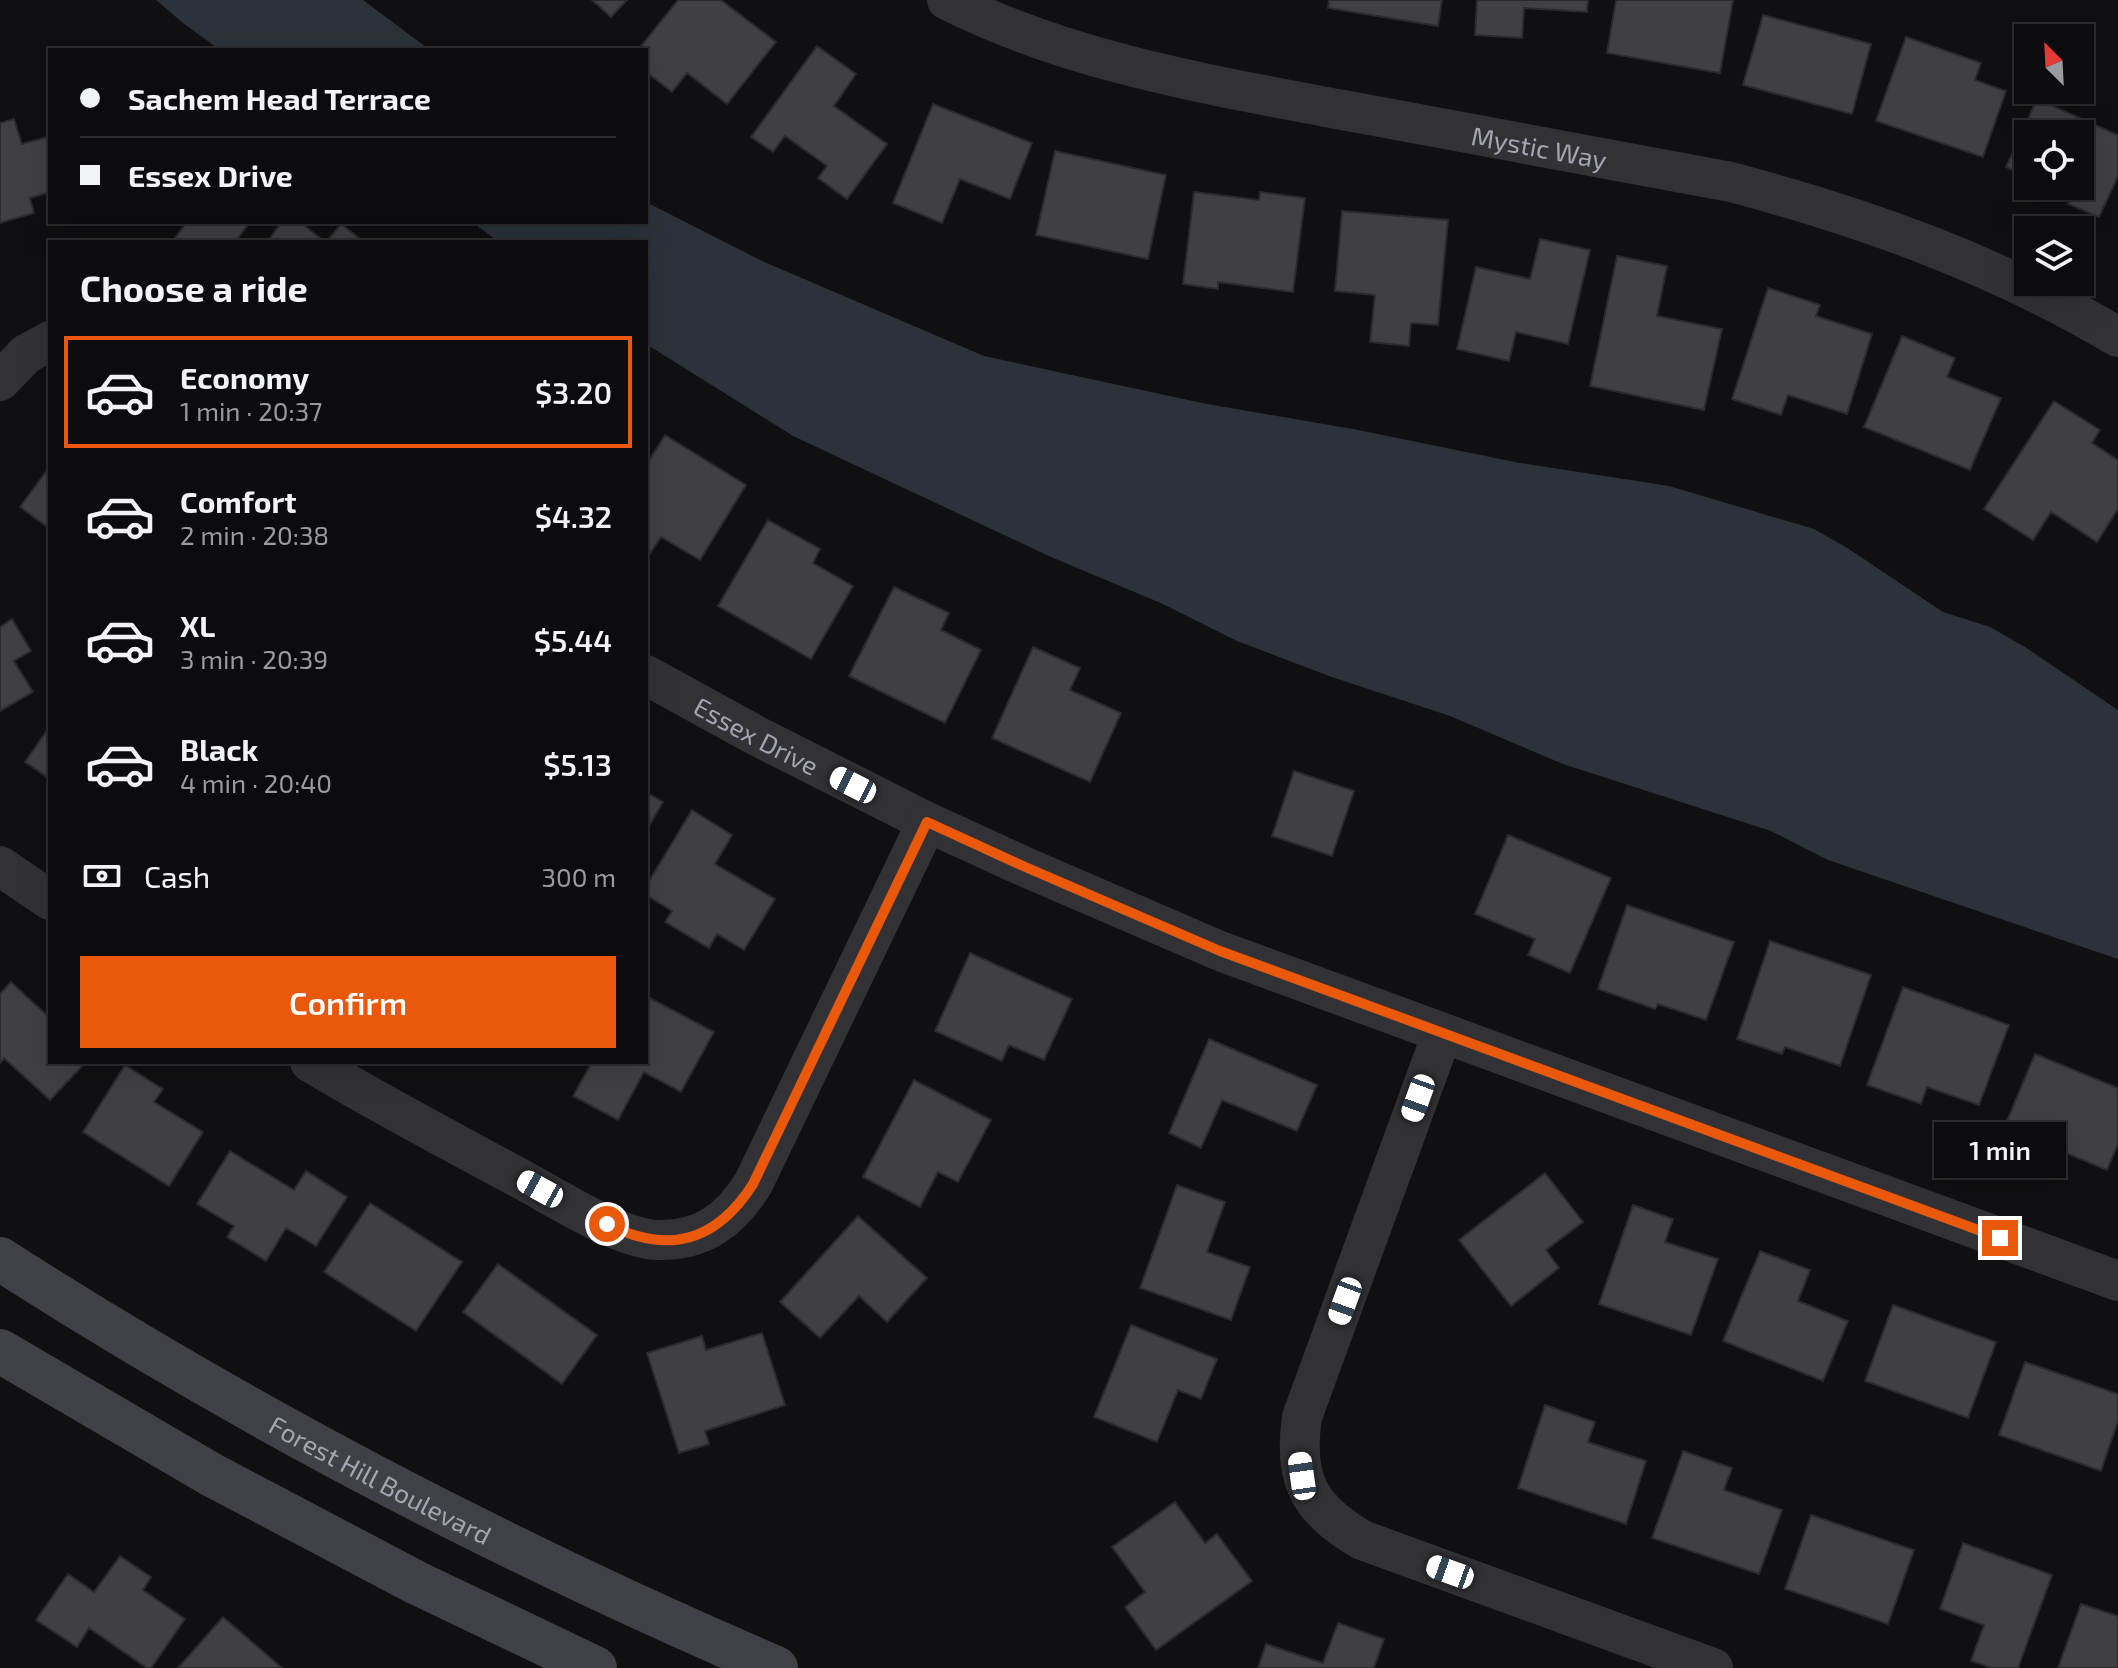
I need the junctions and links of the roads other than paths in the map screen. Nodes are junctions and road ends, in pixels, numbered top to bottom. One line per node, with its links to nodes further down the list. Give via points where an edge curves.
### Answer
1 (947, 0): 2 (street, Mystic Way, via 1040,38 1208,84 1731,182 1812,203 1917,239 2020,283)
2 (2118, 337)
3 (48, 342): 4 (street, via 26,354)
4 (0, 381)
5 (648, 676): 6 (street, Essex Drive)
6 (927, 822): 9 (street, Essex Drive, via 1220,951); 10 (street, via 753,1184 737,1209 714,1228 686,1239 626,1234)
7 (0, 866): 8 (street)
8 (48, 899)
9 (1442, 1034): 12 (street, Essex Drive); 16 (street, via 1302,1417 1302,1476 1315,1503 1362,1540)
10 (314, 1064)
11 (0, 1259): 15 (main road, Forest Hill Boulevard, via 342,1458 479,1530)
12 (2118, 1281)
13 (0, 1351): 14 (main road, via 212,1475 417,1583)
14 (595, 1668)
15 (776, 1668)
16 (1713, 1668)

